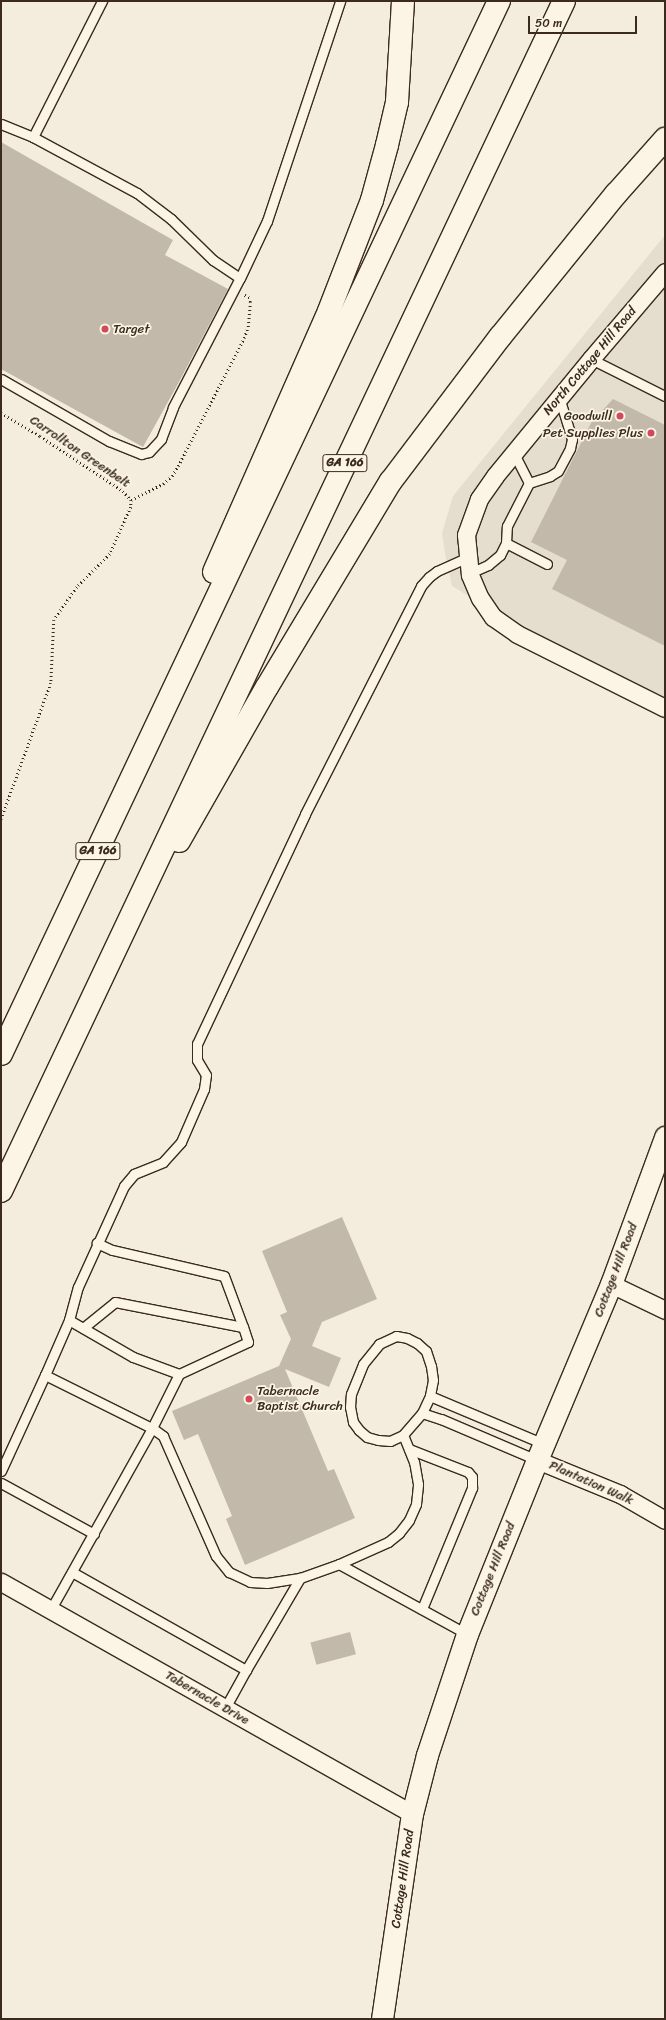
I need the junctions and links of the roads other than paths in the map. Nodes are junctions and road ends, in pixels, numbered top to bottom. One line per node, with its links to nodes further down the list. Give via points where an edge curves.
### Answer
1 (102, 1): 7 (lane)
2 (340, 1): 10 (lane, via 267,221)
3 (403, 1): 20 (highway, via 397,102 372,200 329,311 216,563)
4 (499, 1): 20 (highway, GA 166)
5 (564, 1): 22 (highway, GA 166)
6 (1, 124): 7 (lane)
7 (33, 137): 10 (lane, via 137,194 171,220 213,260)
8 (665, 139): 22 (highway, via 616,194 500,337 391,481 267,687 177,845)
9 (665, 272): 11 (street, North Cottage Hill Road)
10 (240, 278): 12 (lane, via 172,407 161,439 149,452 141,454 115,444)
11 (591, 359): 13 (lane); 14 (street, North Cottage Hill Road)
12 (1, 379)
13 (665, 396)
14 (559, 397): 15 (street, North Cottage Hill Road); 16 (lane, via 572,439 570,448 558,471)
15 (514, 453): 16 (lane); 19 (street, North Cottage Hill Road, via 479,499 466,535)
16 (529, 484): 17 (lane, via 507,526)
17 (506, 543): 18 (lane); 19 (lane, via 500,554 488,566)
18 (547, 564)
19 (469, 565): 21 (street, North Cottage Hill Road, via 480,598 493,617 517,634); 26 (lane, via 438,571 421,586 305,814 197,1044 197,1060 206,1075 204,1089 181,1142 163,1162 134,1174 124,1186)
20 (193, 646): 23 (highway, GA 166)
21 (665, 708)
22 (126, 925): 25 (highway, GA 166)
23 (1, 1054)
24 (665, 1137): 27 (street, Cottage Hill Road)
25 (1, 1191)
26 (97, 1242): 29 (lane, via 78,1287); 30 (lane, via 112,1250 224,1276)
27 (612, 1284): 28 (street); 39 (street, Cottage Hill Road)
28 (665, 1310)
29 (69, 1320): 31 (lane); 33 (lane)
30 (243, 1327): 31 (lane, via 115,1302); 32 (lane, via 248,1342)
31 (83, 1328): 32 (lane, via 133,1356)
32 (179, 1374): 36 (lane)
33 (45, 1375): 36 (lane); 40 (lane)
34 (430, 1396): 35 (lane); 37 (lane, via 434,1380 426,1351 407,1338 396,1336 387,1339 379,1344 363,1364 351,1394 353,1422 368,1437 378,1440 390,1441); 39 (lane)
35 (422, 1414): 37 (lane); 39 (lane)
36 (152, 1428): 43 (lane); 46 (lane, via 163,1436 216,1556 229,1572 250,1582)
37 (403, 1435): 38 (lane)
38 (409, 1449): 44 (lane, via 418,1484 416,1504 409,1520 388,1542); 49 (lane, via 468,1472 472,1477 472,1488)
39 (540, 1452): 42 (street, Plantation Walk); 50 (street, Cottage Hill Road)
40 (1, 1471)
41 (1, 1483): 43 (lane)
42 (665, 1520)
43 (94, 1534): 45 (lane)
44 (339, 1564): 46 (lane); 49 (lane)
45 (72, 1572): 48 (lane); 51 (lane)
46 (300, 1578): 51 (lane)
47 (1, 1582): 48 (street, Tabernacle Drive)
48 (51, 1609): 52 (street, Tabernacle Drive)
49 (422, 1609): 50 (lane)
50 (467, 1634): 53 (street, Cottage Hill Road, via 427,1755)
51 (246, 1670): 52 (lane)
52 (225, 1708): 53 (street, Tabernacle Drive)
53 (412, 1814): 54 (street, Cottage Hill Road)
54 (382, 2019)

